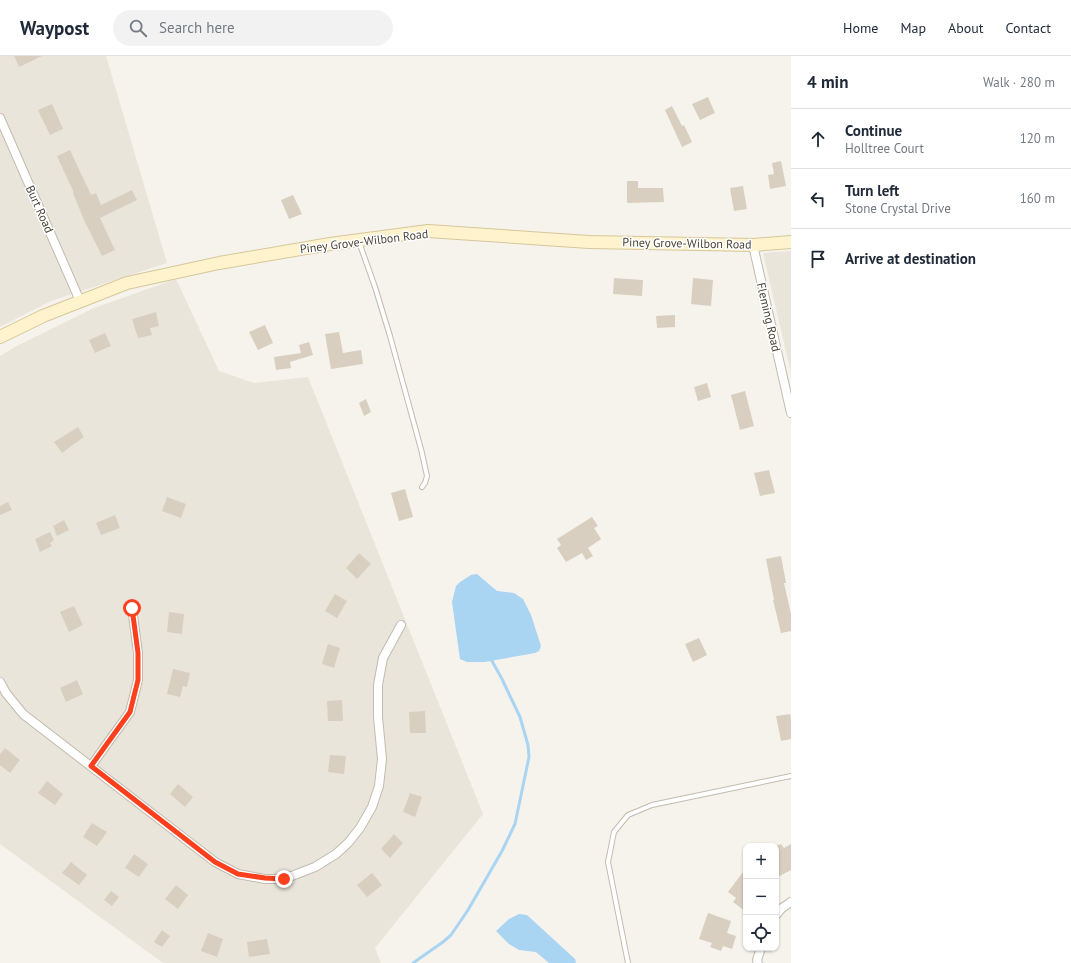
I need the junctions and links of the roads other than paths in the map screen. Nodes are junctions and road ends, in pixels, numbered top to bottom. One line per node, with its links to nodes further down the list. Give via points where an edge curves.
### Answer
1 (0, 118): 5 (street, Burt Road)
2 (359, 240): 4 (street, Piney Grove-Wilbon Road, via 428,231 589,242); 5 (street, Piney Grove-Wilbon Road, via 219,263 127,282); 8 (lane, via 386,322 421,448 427,476)
3 (791, 242): 4 (street, Piney Grove-Wilbon Road)
4 (753, 245): 7 (street, Fleming Road)
5 (80, 301): 6 (street, Piney Grove-Wilbon Road)
6 (0, 337)
7 (791, 412)
8 (422, 487)
9 (132, 608): 12 (street, via 138,653 138,680 130,712)
10 (401, 625): 12 (street, via 383,658 378,685 382,759 379,786 372,807 348,843 315,867 283,879 238,874 215,862)
11 (0, 682): 12 (street, via 23,714)
12 (91, 766)
13 (791, 776): 17 (lane, via 652,805 628,815 614,832 608,862)
14 (791, 902): 15 (street)
15 (779, 912)
16 (760, 951): 18 (street)
17 (628, 963)
18 (758, 963)

